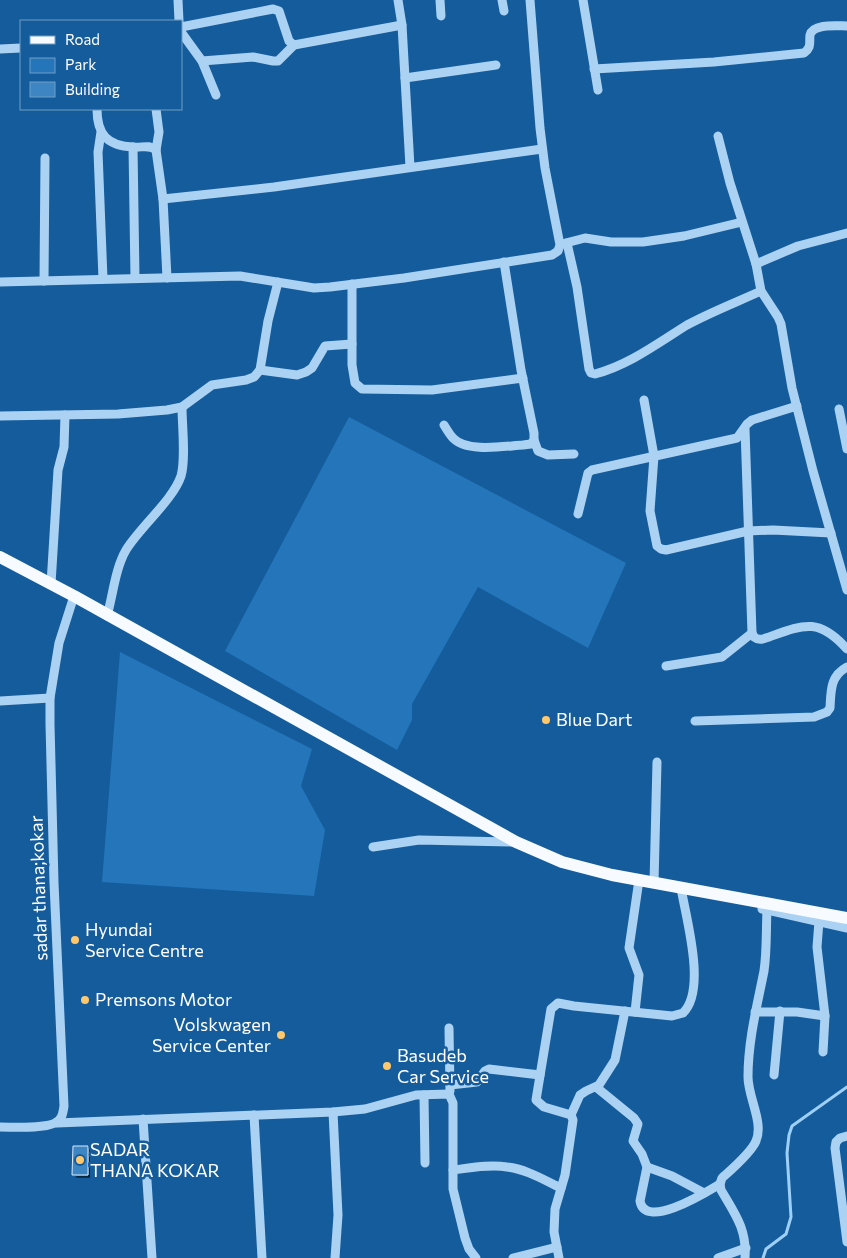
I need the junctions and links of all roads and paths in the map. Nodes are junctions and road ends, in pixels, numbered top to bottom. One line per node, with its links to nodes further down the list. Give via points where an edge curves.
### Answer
1 (178, 0): 9 (street)
2 (398, 0): 10 (street)
3 (440, 0): 8 (street)
4 (502, 0): 7 (street)
5 (530, 0): 28 (street)
6 (582, 0): 19 (street)
7 (504, 11)
8 (441, 16)
9 (179, 20)
10 (402, 25): 14 (street); 20 (street)
11 (847, 26): 19 (street, via 813,30 811,44 804,53 714,62)
12 (182, 27): 14 (street, via 273,10 278,11 289,41)
13 (182, 33): 17 (street)
14 (294, 45): 17 (street, via 278,61 253,57)
15 (20, 48): 16 (street)
16 (0, 49)
17 (202, 61): 22 (street)
18 (496, 65): 20 (street)
19 (594, 68): 21 (street)
20 (405, 78): 31 (street)
21 (598, 90)
22 (216, 95)
23 (97, 110): 25 (street)
24 (156, 110): 29 (street, via 159,132)
25 (101, 132): 27 (street, via 115,144); 40 (street, via 98,152)
26 (718, 136): 33 (street)
27 (133, 147): 29 (street); 38 (street)
28 (542, 149): 31 (street); 35 (street)
29 (156, 150): 32 (street)
30 (45, 158): 41 (street)
31 (410, 167): 32 (street)
32 (162, 200): 39 (street)
33 (742, 222): 35 (street, via 643,242 585,238); 37 (street)
34 (847, 233): 37 (street, via 798,246)
35 (563, 244): 36 (street, via 552,254); 45 (street, via 577,287 591,373 620,365 689,324)
36 (504, 262): 44 (street); 48 (street)
37 (756, 264): 45 (street)
38 (135, 278): 39 (street); 40 (street)
39 (167, 278): 43 (street, via 240,276)
40 (102, 279): 41 (street)
41 (44, 281): 42 (street)
42 (0, 282)
43 (278, 282): 44 (street, via 314,288); 47 (street)
44 (352, 284): 46 (street)
45 (761, 290): 50 (street, via 781,324)
46 (352, 344): 47 (street, via 325,346 312,368 297,374); 48 (street, via 355,383 362,389 432,390)
47 (260, 370): 51 (street, via 246,380 212,385)
48 (523, 378): 57 (street)
49 (644, 400): 60 (street)
50 (797, 406): 56 (street, via 752,420); 63 (street)
51 (182, 407): 53 (street); 69 (street, via 181,476 174,490 125,551)
52 (839, 409): 58 (street)
53 (65, 415): 54 (street); 66 (street, via 64,447 57,477)
54 (0, 416)
55 (444, 425): 57 (street, via 454,439 472,447 523,445)
56 (744, 429): 60 (street, via 737,438); 62 (street)
57 (534, 440): 59 (street, via 538,451 548,455)
58 (847, 449)
59 (574, 454)
60 (654, 456): 61 (street, via 588,473); 62 (street, via 650,511 657,546 666,550)
61 (578, 514)
62 (748, 531): 63 (street); 70 (street)
63 (830, 533): 65 (street)
64 (0, 557): 66 (main road)
65 (844, 570): 67 (street)
66 (51, 584): 68 (main road)
67 (847, 590)
68 (74, 596): 69 (main road); 74 (street, sadar thana;kokar, via 59,643)
69 (108, 616): 78 (main road)
70 (752, 633): 71 (street, via 760,640 793,628 817,626); 72 (street, via 722,657)
71 (847, 649)
72 (666, 666)
73 (847, 667): 76 (street, via 834,678 830,708 822,715)
74 (50, 698): 75 (street); 105 (street, sadar thana;kokar, via 64,1106)
75 (0, 701)
76 (695, 721)
77 (657, 762): 81 (street)
78 (516, 842): 79 (street, via 419,840); 80 (main road, via 562,862)
79 (373, 847)
80 (639, 880): 81 (main road); 91 (street, via 629,948 639,975)
81 (654, 883): 82 (main road)
82 (681, 888): 83 (main road); 91 (street, via 695,970 690,1002 687,1009 677,1015)
83 (707, 892): 84 (street, via 721,901); 85 (street, via 723,891); 86 (main road); 88 (main road)
84 (767, 910): 87 (street); 92 (street, via 764,969)
85 (847, 913)
86 (847, 918)
87 (819, 921): 89 (street); 93 (street, via 817,947)
88 (847, 922)
89 (847, 928)
90 (780, 1011): 92 (street); 93 (street); 97 (street)
91 (630, 1012): 96 (street, via 554,1005 549,1014); 98 (street, via 615,1060)
92 (755, 1012): 111 (street, via 748,1090 756,1114 756,1141)
93 (825, 1016): 95 (street)
94 (448, 1028): 99 (street)
95 (823, 1052)
96 (540, 1075): 99 (street, via 488,1069 477,1082); 103 (street, via 536,1100)
97 (774, 1075)
98 (596, 1087): 103 (street, via 580,1095); 109 (street, via 638,1124 633,1141)
99 (450, 1090): 100 (street); 110 (street, via 453,1103)
100 (424, 1094): 101 (street); 108 (street)
101 (333, 1112): 102 (street); 119 (street, via 338,1215)
102 (254, 1115): 104 (street); 118 (street)
103 (571, 1115): 112 (street, via 573,1127)
104 (143, 1119): 105 (street); 117 (street)
105 (57, 1123): 106 (street)
106 (0, 1127)
107 (847, 1136): 114 (street, via 840,1138 835,1148)
108 (425, 1163)
109 (648, 1167): 113 (street); 113 (street, via 640,1200 645,1209 668,1210)
110 (453, 1170): 112 (street, via 506,1166); 120 (street, via 457,1207 469,1249)
111 (720, 1184): 113 (street); 116 (street, via 740,1223)
112 (561, 1188): 115 (street, via 554,1219)
113 (704, 1193)
114 (847, 1242)
115 (557, 1247): 121 (street); 122 (street)
116 (746, 1248): 123 (street); 124 (street)
117 (152, 1258)
118 (262, 1258)
119 (335, 1258)
120 (476, 1258)
121 (513, 1258)
122 (559, 1258)
123 (718, 1258)
124 (745, 1258)

